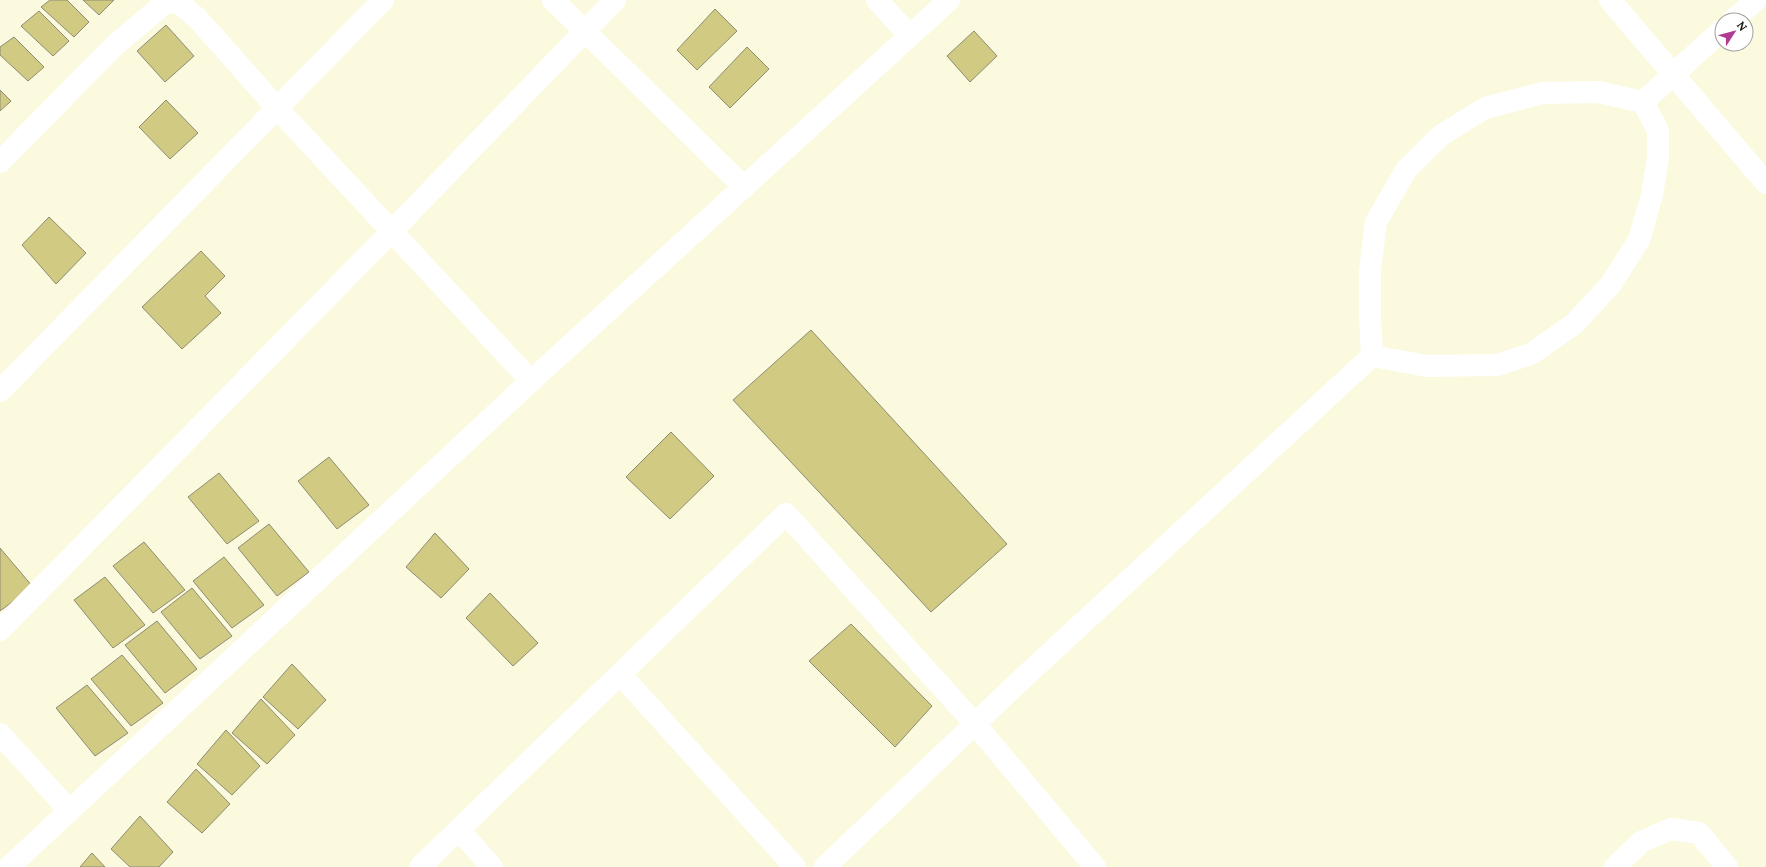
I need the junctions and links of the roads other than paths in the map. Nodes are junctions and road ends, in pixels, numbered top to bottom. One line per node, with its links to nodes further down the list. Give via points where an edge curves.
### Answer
1 (383, 0): 14 (street)
2 (553, 0): 9 (street)
3 (615, 0): 9 (street)
4 (877, 0): 10 (street)
5 (949, 0): 10 (street)
6 (1610, 0): 12 (street)
7 (1756, 0): 8 (street)
8 (1742, 12)
9 (585, 31): 17 (street); 18 (street)
10 (910, 36): 17 (street)
11 (1714, 37): 12 (street)
12 (1673, 73): 13 (street); 16 (street)
13 (1642, 102): 19 (street, via 1598,92 1543,93 1485,108 1440,136 1406,170 1376,222 1370,271); 19 (street, via 1658,131 1658,158 1652,195 1639,240 1611,284 1574,324 1532,354 1497,365 1427,366)
14 (277, 108): 15 (street, via 198,18 178,2 165,3 114,46); 18 (street); 21 (street)
15 (0, 162)
16 (1766, 183)
17 (744, 187): 20 (street)
18 (392, 231): 20 (street); 22 (street)
19 (1372, 356): 24 (street)
20 (532, 381): 26 (street)
21 (0, 392)
22 (0, 630)
23 (620, 674): 24 (street, via 786,514); 27 (street); 31 (street)
24 (975, 724): 32 (street); 33 (street)
25 (0, 734): 26 (street)
26 (69, 810): 28 (street)
27 (459, 830): 29 (street); 30 (street)
28 (10, 867)
29 (420, 867)
30 (492, 867)
31 (795, 867)
32 (825, 867)
33 (1095, 867)
34 (1615, 867): 35 (street, via 1641,842 1671,829 1699,833)
35 (1727, 867)

